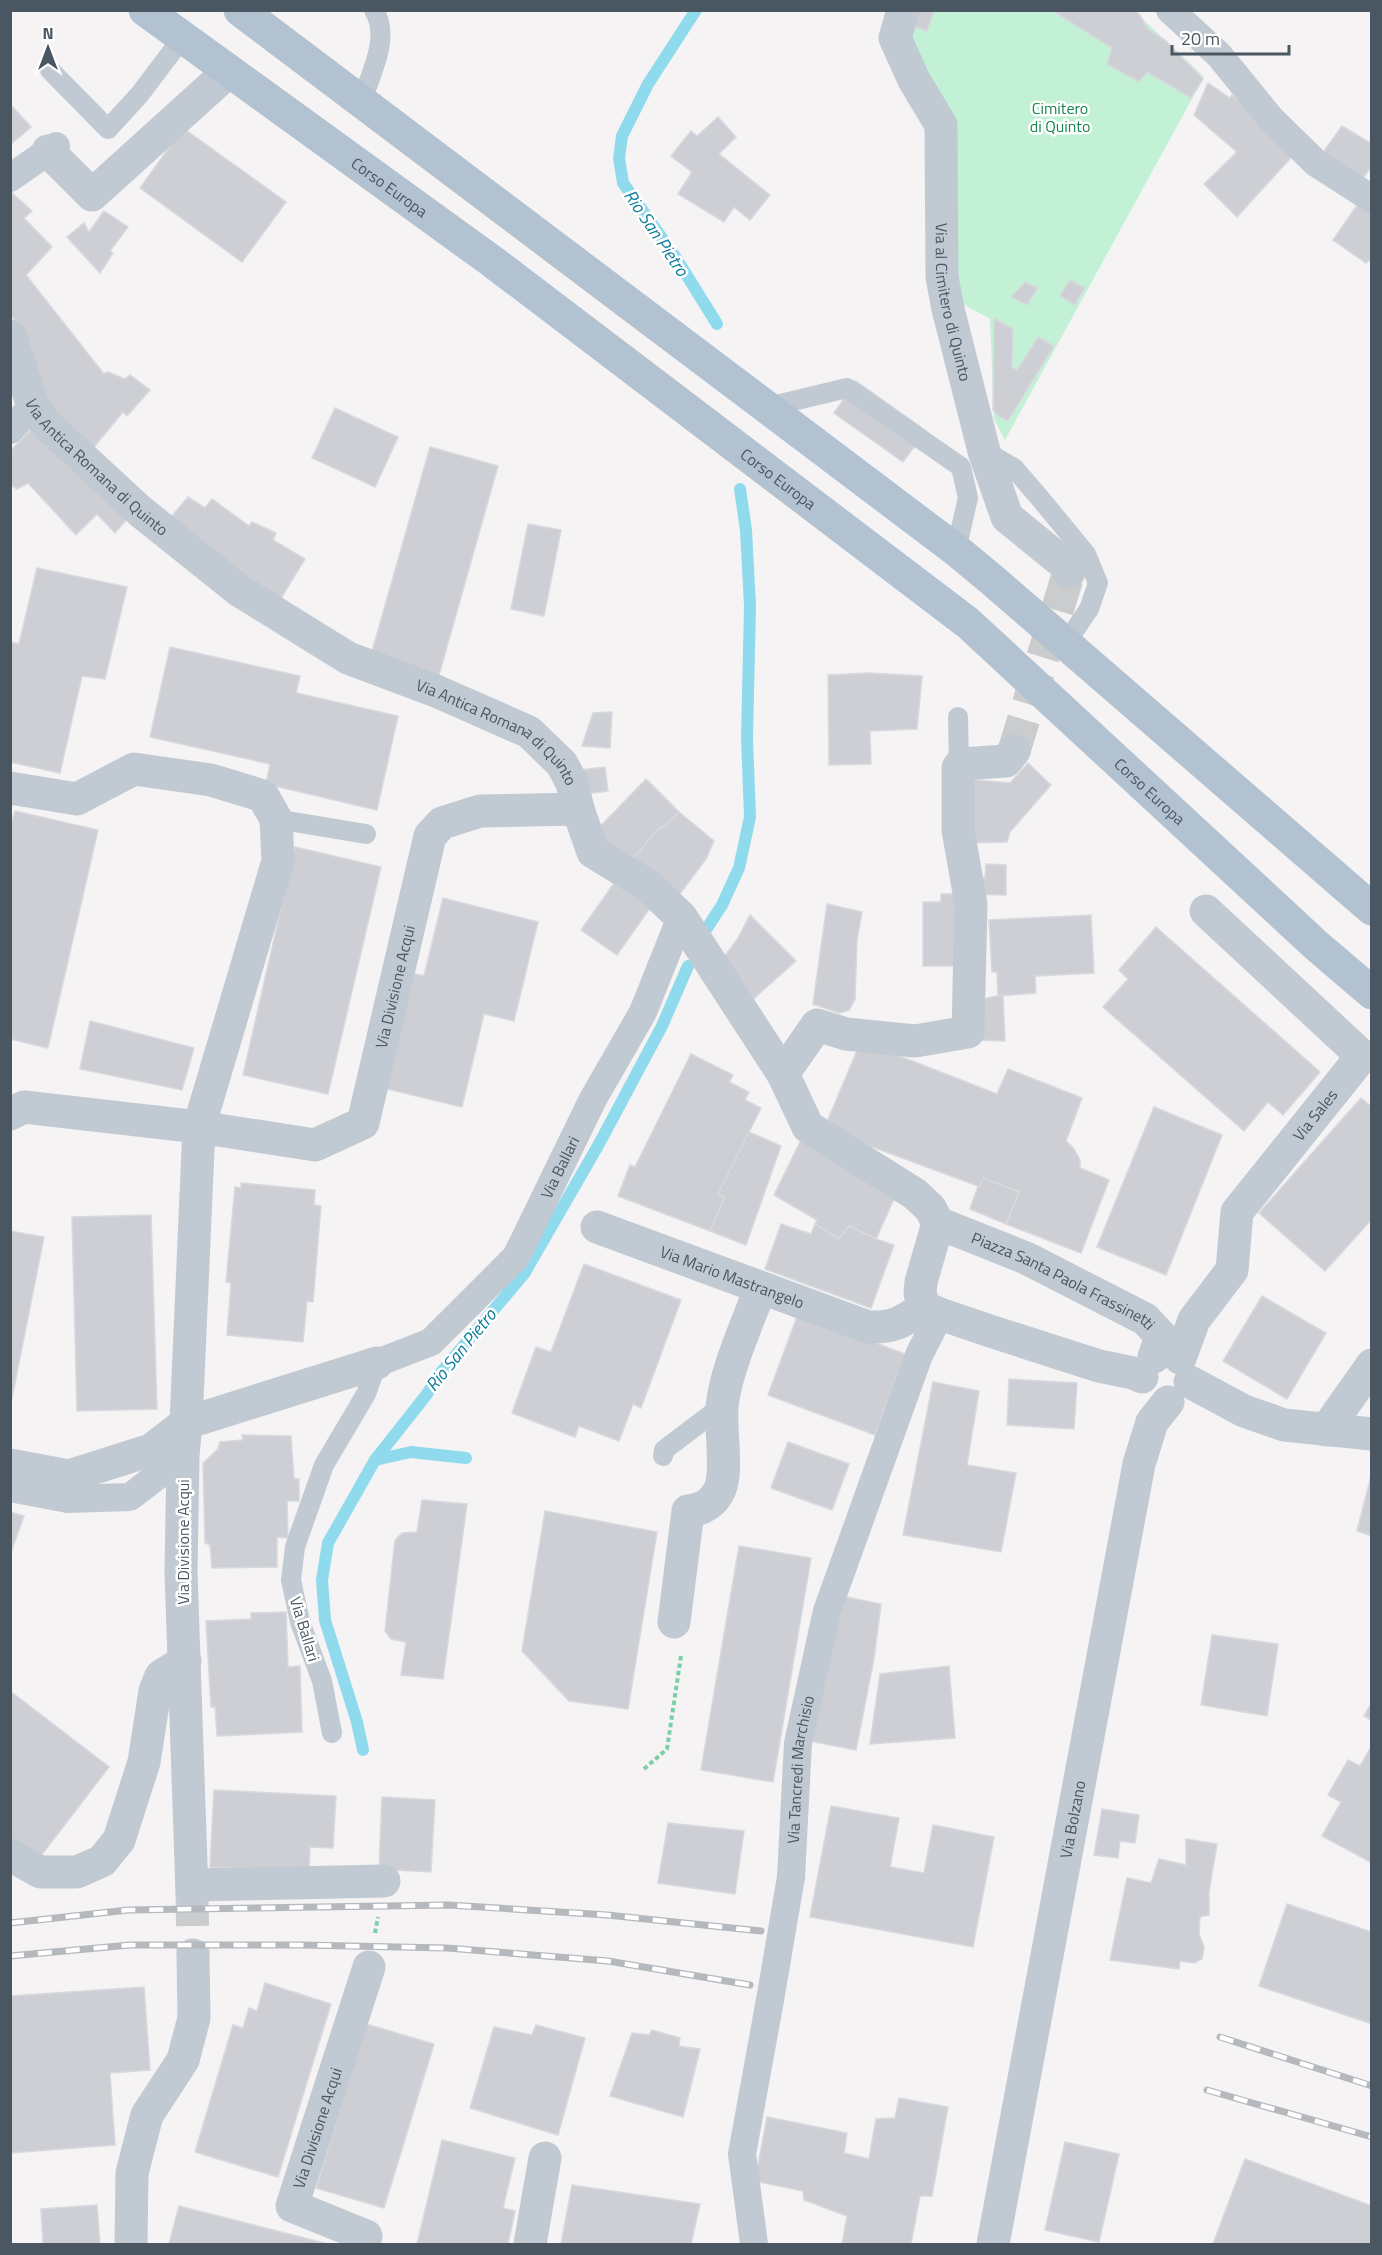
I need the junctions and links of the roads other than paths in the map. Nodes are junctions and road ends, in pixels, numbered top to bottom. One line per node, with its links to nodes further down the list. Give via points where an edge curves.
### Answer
1 (145, 10): 6 (main road, Corso Europa)
2 (240, 10): 9 (main road)
3 (374, 10): 9 (lane, via 382,40)
4 (903, 10): 17 (street, Via al Cimitero di Quinto, via 895,38 941,125 942,277)
5 (1170, 10): 12 (street, via 1219,55 1271,119 1316,163)
6 (183, 37): 7 (lane, via 108,129); 8 (main road, Corso Europa)
7 (50, 70)
8 (229, 71): 10 (street, via 92,195); 31 (main road, Corso Europa, via 502,269 968,623)
9 (361, 102): 15 (main road)
10 (52, 148): 11 (street)
11 (10, 178)
12 (1371, 198)
13 (10, 336): 14 (street, Via Antica Romana di Quinto)
14 (33, 406): 16 (street); 25 (street, Via Antica Romana di Quinto, via 47,425 140,511 240,591 348,658 529,732 562,764 572,783)
15 (768, 407): 18 (main road); 18 (lane, via 847,388 961,467 968,498)
16 (10, 430)
17 (984, 451): 19 (street, Via al Cimitero di Quinto, via 1007,517 1067,566); 20 (lane, via 1014,468 1086,554 1098,583 1089,609)
18 (956, 550): 20 (main road)
19 (1069, 572)
20 (1066, 644): 28 (main road)
21 (958, 717): 23 (lane)
22 (1014, 751): 23 (street, via 1006,761 967,762)
23 (959, 766): 32 (street, via 958,830 970,904 968,1032 915,1041 846,1034 816,1025)
24 (10, 788): 26 (street, via 77,799 134,769 211,780 262,796)
25 (578, 809): 30 (street, Via Antica Romana di Quinto, via 593,852 647,885); 34 (street, Via Divisione Acqui, via 480,811 442,823 430,836 363,1123 315,1145)
26 (276, 819): 27 (lane); 34 (street, Via Divisione Acqui, via 278,861)
27 (366, 834)
28 (1371, 909)
29 (1206, 911): 41 (street, Via Sales, via 1362,1056 1237,1212 1232,1270 1194,1320)
30 (681, 917): 32 (street, Via Antica Romana di Quinto); 39 (street, Via Ballari, via 644,1012 593,1099 516,1257 431,1342)
31 (1371, 993)
32 (783, 1074): 35 (street, Via Antica Romana di Quinto, via 808,1127 915,1194 930,1208)
33 (10, 1114): 34 (street, Via Divisione Acqui, via 24,1107)
34 (199, 1127): 43 (street, Via Divisione Acqui)
35 (938, 1223): 38 (street, via 920,1293); 41 (street, Piazza Santa Paola Frassinetti, via 1026,1258 1144,1319 1161,1336)
36 (597, 1227): 37 (street, Via Mario Mastrangelo)
37 (760, 1288): 38 (street, Via Mario Mastrangelo, via 868,1327 886,1328); 42 (street)
38 (932, 1311): 41 (street, via 1099,1366); 61 (street, Via Tancredi Marchisio, bridge, via 827,1611 798,1743 791,1877 742,2154)
39 (377, 1363): 43 (street, Via Ballari); 52 (lane, Via Ballari, via 366,1394 324,1465 294,1547 291,1580 300,1622 322,1681)
40 (1371, 1365): 44 (street)
41 (1167, 1375): 44 (street, via 1274,1422); 62 (street, Via Bolzano, via 1139,1464)
42 (722, 1406): 47 (lane, via 664,1450); 50 (street, via 720,1488 705,1507 687,1511)
43 (186, 1423): 46 (street, Via Divisione Acqui); 48 (street, via 151,1450 69,1476)
44 (1326, 1430): 45 (street)
45 (1371, 1434)
46 (183, 1456): 49 (street, via 130,1497 68,1499); 51 (street, Via Divisione Acqui)
47 (663, 1456)
48 (10, 1465)
49 (10, 1488)
50 (674, 1618)
51 (184, 1661): 53 (street, via 161,1676 144,1761 119,1840 102,1860 77,1872 40,1872); 54 (street, Via Divisione Acqui, via 192,1889)
52 (332, 1733)
53 (10, 1855)
54 (384, 1881)
55 (193, 1955): 58 (street, via 194,2018 183,2060 147,2115 132,2173)
56 (369, 1967): 59 (street, Via Divisione Acqui, via 292,2206 366,2236)
57 (545, 2158): 60 (street)
58 (131, 2244)
59 (364, 2244)
60 (530, 2244)
61 (754, 2244)
62 (993, 2244)

